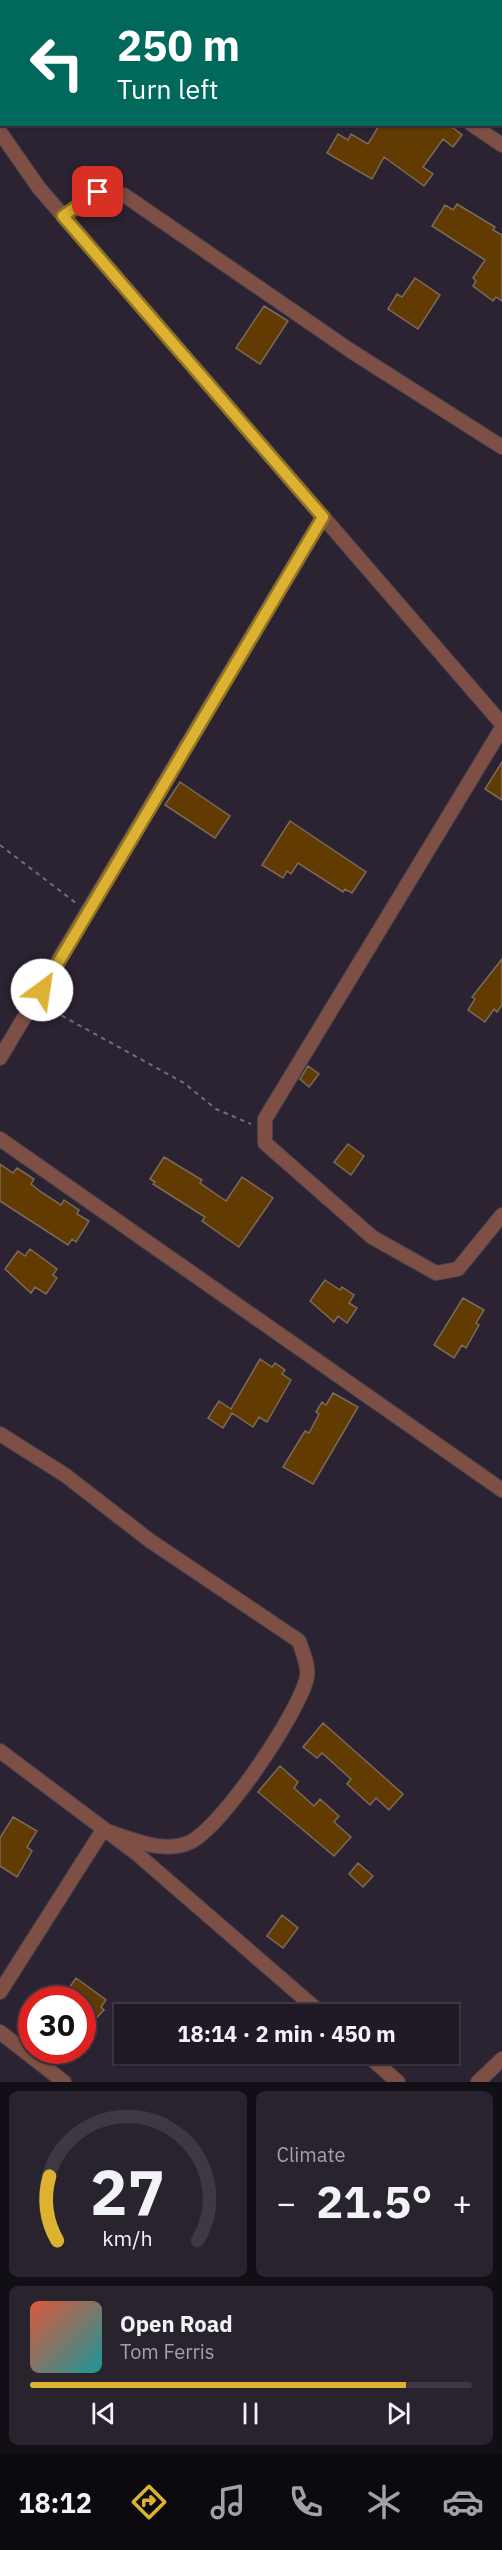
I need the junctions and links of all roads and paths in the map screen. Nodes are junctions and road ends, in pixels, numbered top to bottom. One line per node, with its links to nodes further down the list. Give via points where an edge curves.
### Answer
1 (474, 126): 3 (street)
2 (0, 132): 4 (street)
3 (502, 145)
4 (63, 216): 5 (street, via 98,192 124,195 351,351); 6 (street)
5 (502, 447)
6 (323, 517): 7 (street); 9 (street)
7 (502, 726): 12 (street, via 320,1025 266,1119)
8 (0, 845): 9 (path)
9 (88, 913): 10 (street)
10 (35, 1001): 11 (street); 12 (path, via 184,1083 216,1109)
11 (0, 1058)
12 (266, 1129): 14 (street, via 265,1143 372,1237 436,1273 458,1269)
13 (0, 1139): 16 (street)
14 (502, 1215)
15 (0, 1434): 18 (street, via 65,1475 149,1540 299,1641 304,1657 307,1675 299,1697 247,1784 206,1830 190,1843 172,1848)
16 (502, 1490)
17 (0, 1751): 18 (street)
18 (104, 1830): 19 (street); 20 (street)
19 (0, 1992)
20 (311, 2004)
21 (0, 2032): 24 (street)
22 (502, 2059): 26 (street)
23 (377, 2064): 25 (street)
24 (64, 2082)
25 (398, 2082)
26 (477, 2082)

